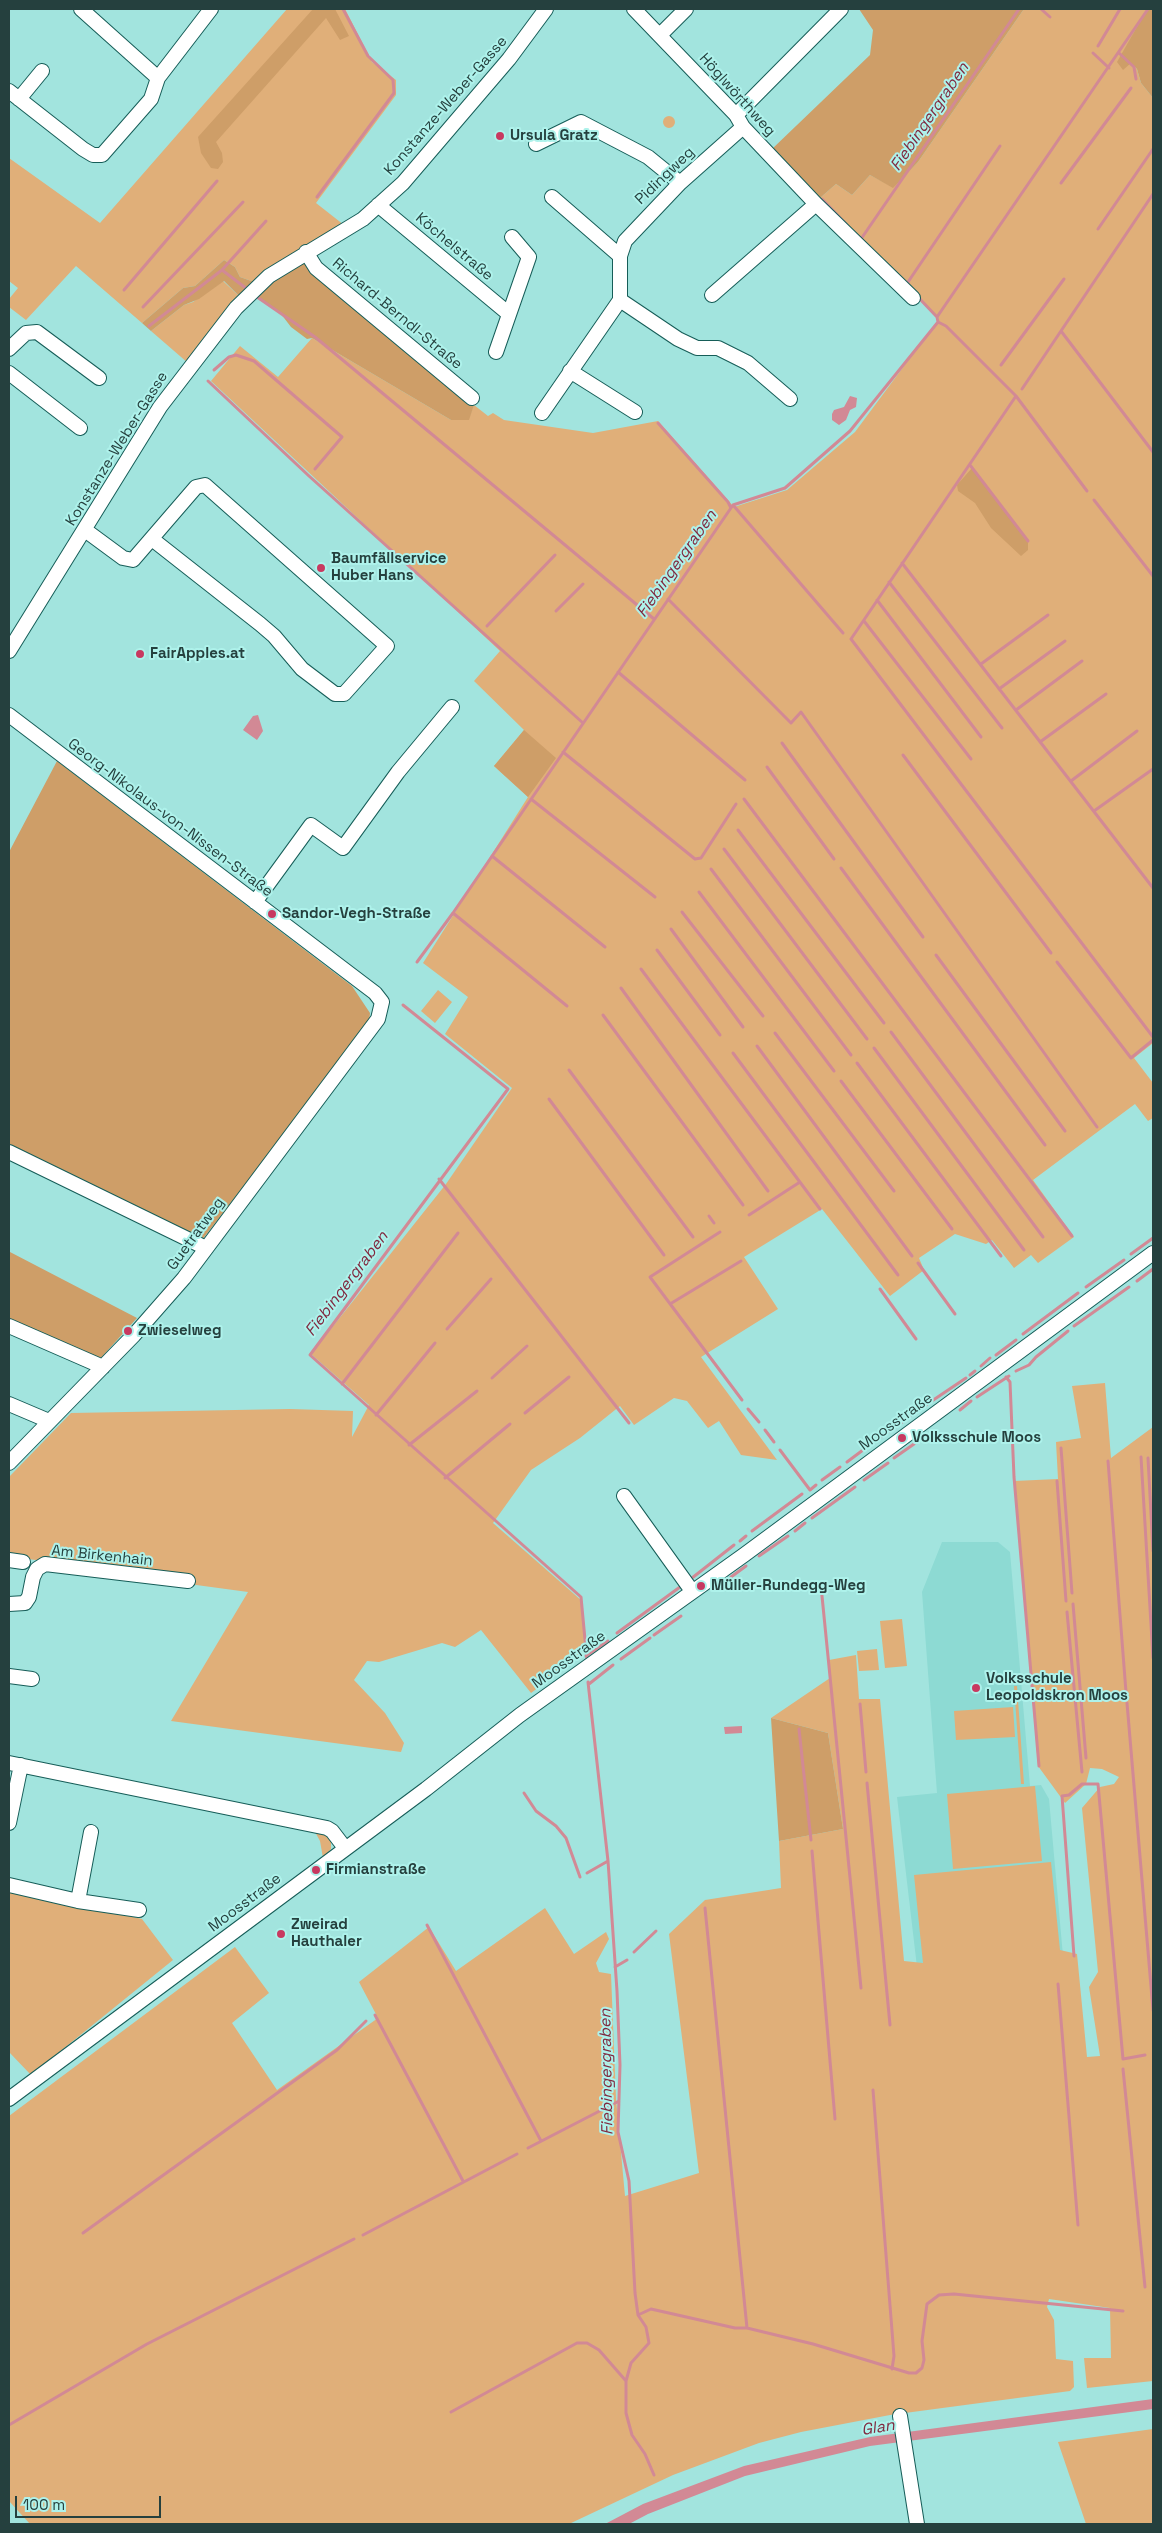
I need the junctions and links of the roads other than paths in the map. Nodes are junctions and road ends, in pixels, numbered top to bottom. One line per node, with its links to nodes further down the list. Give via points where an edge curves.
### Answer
1 (81, 9): 9 (street)
2 (211, 9): 9 (street)
3 (546, 9): 16 (street, Konstanze-Weber-Gasse, via 454,126 403,183)
4 (634, 9): 7 (street, Höglwörthweg)
5 (686, 9): 7 (street)
6 (841, 9): 11 (street, Pidingweg)
7 (660, 35): 11 (street, Höglwörthweg)
8 (42, 70): 10 (street)
9 (158, 78): 10 (street, via 151,99 102,155 93,155 83,149)
10 (14, 95)
11 (739, 121): 13 (street, Pidingweg); 15 (street, Höglwörthweg)
12 (536, 144): 13 (street, via 581,122 648,157)
13 (680, 183): 19 (street, Pidingweg, via 637,226)
14 (552, 197): 19 (street)
15 (816, 204): 20 (street); 21 (street, Höglwörthweg)
16 (378, 205): 18 (street, Konstanze-Weber-Gasse, via 362,220); 23 (street, Köchelstraße)
17 (512, 237): 23 (street, via 529,257)
18 (306, 252): 29 (street, Richard-Berndl-Straße, via 316,268); 34 (street, Konstanze-Weber-Gasse, via 269,276 243,300 193,361 144,432)
19 (620, 256): 22 (street, Pidingweg)
20 (712, 296)
21 (913, 298)
22 (620, 300): 26 (street); 30 (street, via 678,339 697,348 718,348 748,362)
23 (509, 314): 25 (street)
24 (9, 349): 28 (street, via 26,333 37,332)
25 (496, 352)
26 (570, 371): 31 (street); 32 (street)
27 (9, 373): 33 (street)
28 (99, 378)
29 (472, 398)
30 (790, 399)
31 (634, 412)
32 (542, 413)
33 (80, 428)
34 (85, 530): 35 (street, via 128,560 138,556); 36 (street, Konstanze-Weber-Gasse)
35 (152, 539): 35 (street, via 196,487 210,487 388,646 344,694 335,694 302,669 260,624)
36 (9, 651)
37 (452, 706): 39 (street, via 398,772 343,848 311,826)
38 (9, 715): 39 (street, Georg-Nikolaus-von-Nissen-Straße)
39 (255, 902): 40 (street, Georg-Nikolaus-von-Nissen-Straße, via 375,993)
40 (382, 1002): 42 (street, Guetratweg, via 378,1019)
41 (9, 1152): 42 (street)
42 (206, 1248): 45 (street, Guetratweg, via 184,1278)
43 (1153, 1253): 53 (street, Moosstraße)
44 (9, 1326): 45 (street)
45 (104, 1366): 47 (street, Guetratweg)
46 (9, 1404): 47 (street)
47 (50, 1421): 48 (street, Guetratweg)
48 (9, 1463)
49 (624, 1496): 53 (street)
50 (9, 1560): 51 (street)
51 (24, 1562)
52 (188, 1581): 54 (street, Am Birkenhain, via 45,1564 37,1569 25,1603)
53 (692, 1591): 60 (street, Moosstraße, via 520,1715)
54 (9, 1604)
55 (9, 1676): 56 (street)
56 (32, 1680)
57 (15, 1764): 58 (street); 60 (street, via 327,1828)
58 (9, 1824)
59 (91, 1832): 62 (street)
60 (345, 1848): 64 (street, Moosstraße)
61 (9, 1884): 62 (street)
62 (78, 1900): 63 (street)
63 (139, 1910)
64 (9, 2099)
65 (900, 2418): 66 (street)
66 (917, 2524)

